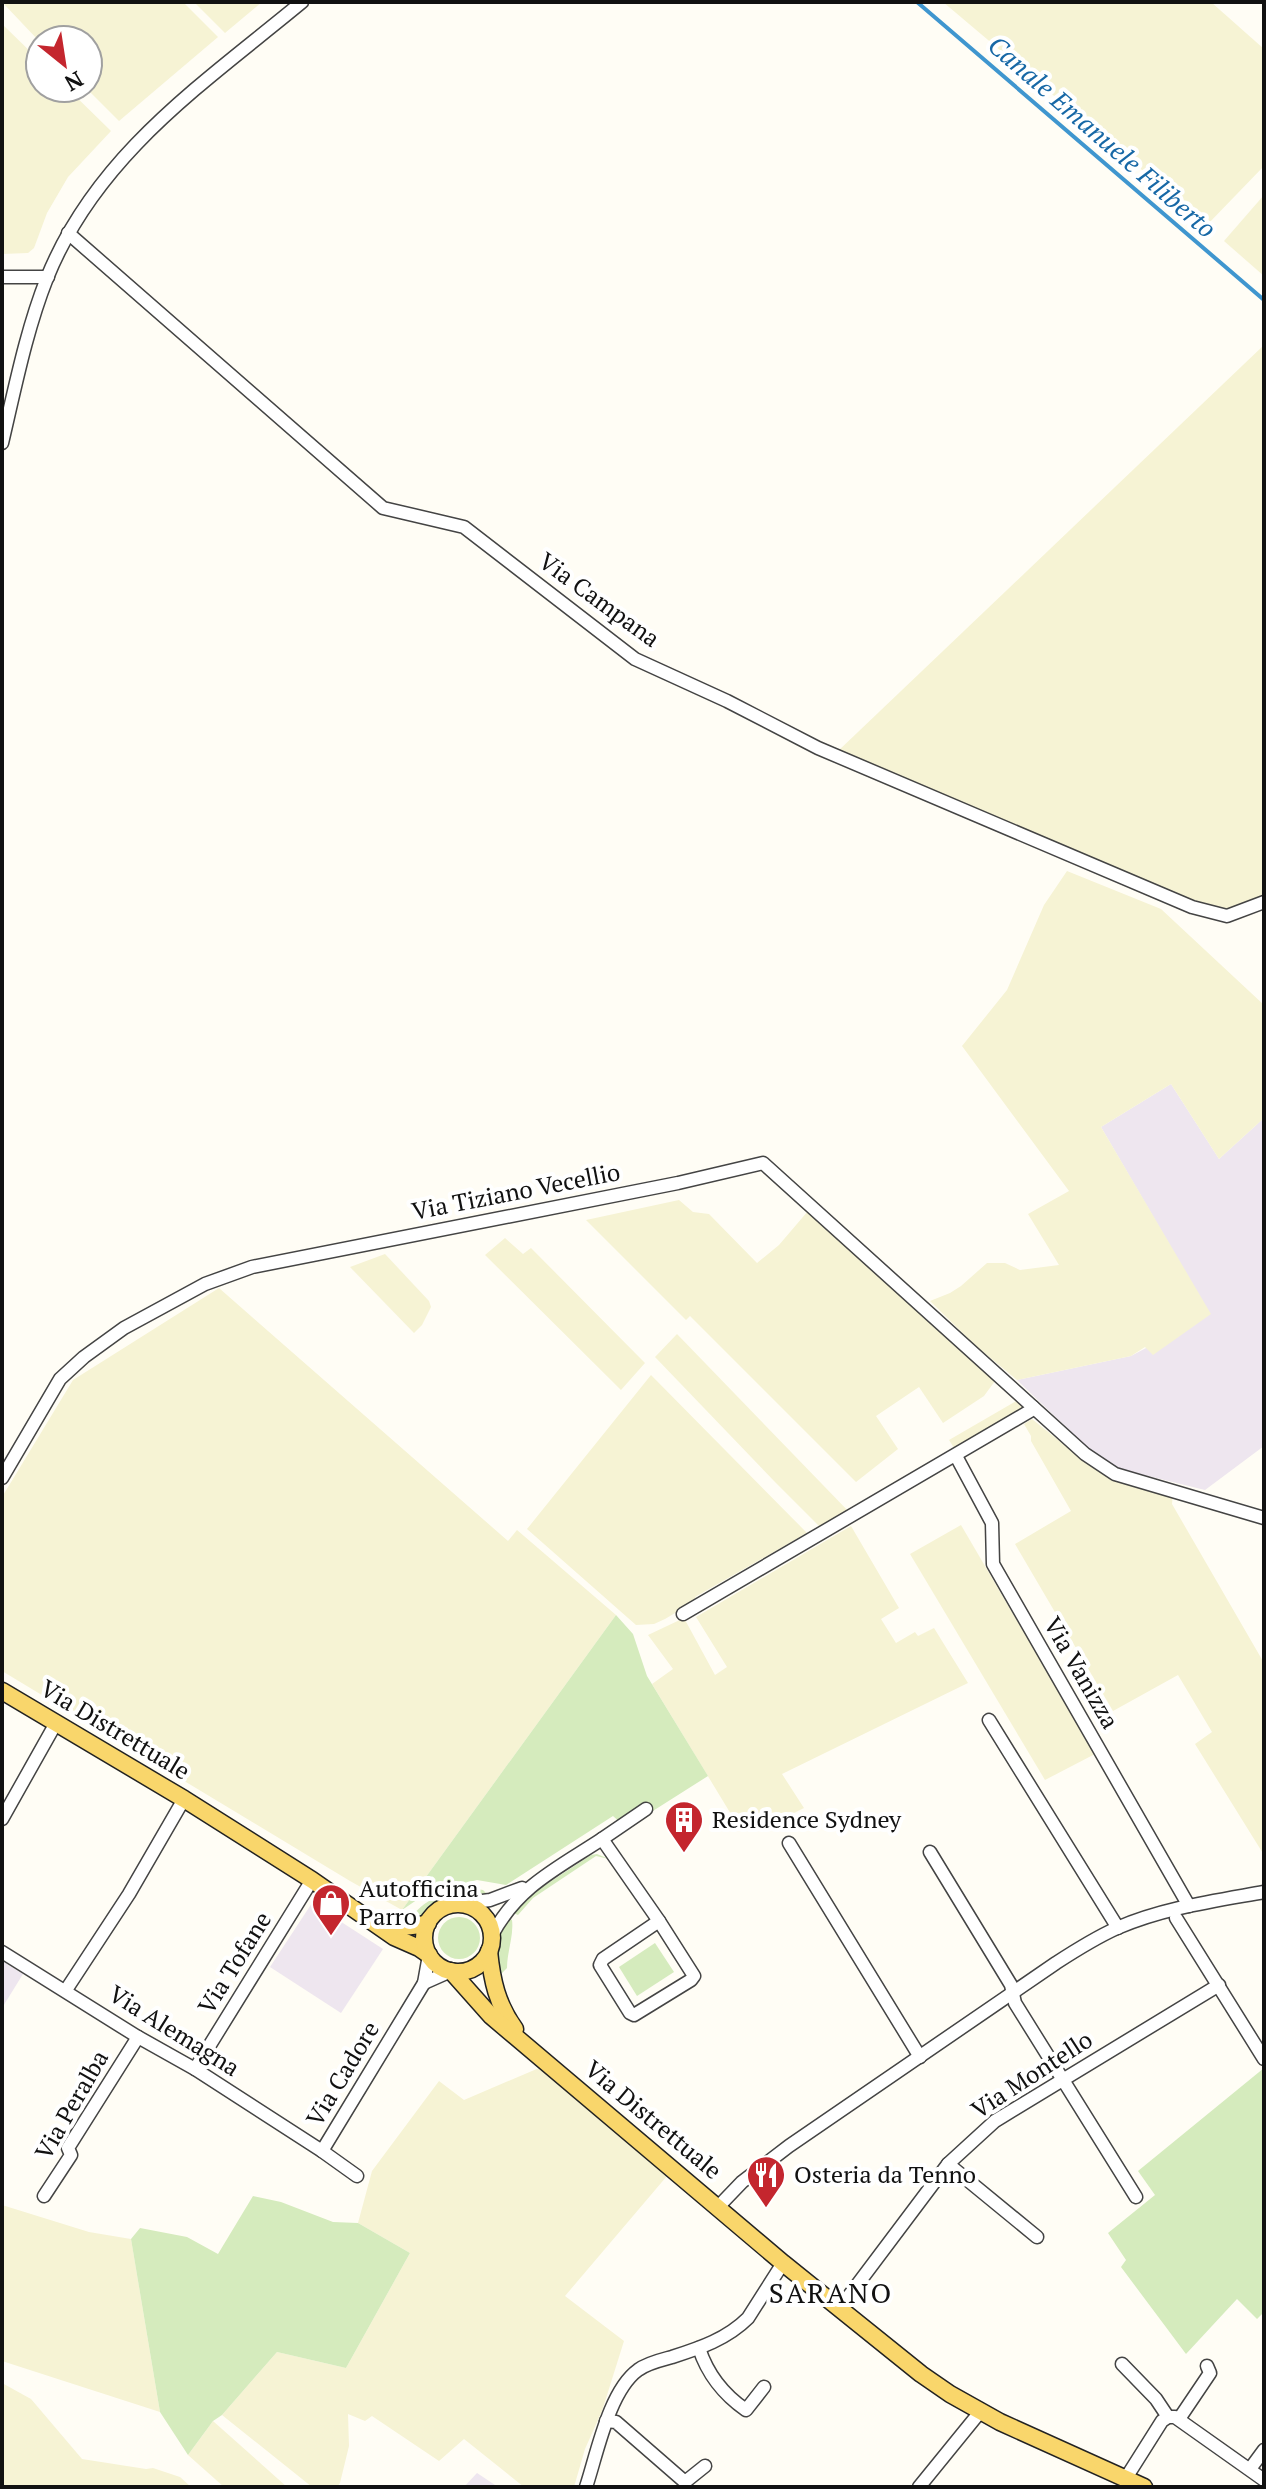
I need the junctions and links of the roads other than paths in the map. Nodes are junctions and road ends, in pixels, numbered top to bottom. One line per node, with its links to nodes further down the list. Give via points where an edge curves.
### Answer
1 (302, 2): 2 (street, via 147,132 105,177)
2 (68, 233): 4 (street); 6 (street, Via Campana, via 383,508 464,527 635,659 818,748 1192,907 1227,916)
3 (2, 277): 4 (street)
4 (48, 277): 5 (street)
5 (2, 443)
6 (1264, 902)
7 (1033, 1407): 8 (street); 9 (street, Via Tiziano Vecellio, via 763,1163 252,1267 205,1284 124,1328 60,1379); 10 (street, Via Tiziano Vecellio, via 1115,1474)
8 (956, 1456): 11 (street); 25 (street, Via Vanizza, via 992,1523 993,1564)
9 (2, 1478)
10 (1264, 1518)
11 (683, 1614)
12 (2, 1691): 14 (main road, Via Distrettuale)
13 (989, 1720): 30 (street)
14 (56, 1723): 15 (main road, Via Distrettuale); 17 (street)
15 (184, 1799): 21 (main road, Via Distrettuale); 37 (street)
16 (646, 1809): 18 (street)
17 (2, 1819)
18 (602, 1839): 22 (street); 28 (street)
19 (789, 1843): 41 (street)
20 (930, 1852): 38 (street)
21 (312, 1880): 26 (main road, Via Distrettuale); 43 (street, Via Tofane)
22 (533, 1884): 24 (street); 31 (street, via 507,1909)
23 (1264, 1892): 25 (street)
24 (460, 1904): 29 (main road, via 441,1909); 31 (main road, via 485,1917)
25 (1189, 1906): 30 (street)
26 (364, 1915): 29 (main road, via 390,1926); 33 (main road)
27 (1176, 1918): 36 (street)
28 (659, 1921): 28 (street, via 600,1965 634,2015 694,1976)
29 (428, 1923): 33 (main road)
30 (1118, 1928): 38 (street)
31 (491, 1943): 34 (main road, via 485,1959 469,1970); 40 (main road, via 499,2004)
32 (2, 1952): 37 (street, Via Alemagna)
33 (429, 1955): 34 (main road); 35 (street, Via Cadore)
34 (451, 1971): 35 (street); 40 (main road)
35 (424, 1983): 45 (street, Via Cadore)
36 (1219, 1985): 42 (street); 44 (street, Via Montello)
37 (66, 1990): 39 (street, Via Alemagna)
38 (1013, 1993): 41 (street); 44 (street)
39 (138, 2037): 43 (street, Via Alemagna); 48 (street, Via Peralba)
40 (530, 2050): 50 (main road, Via Distrettuale)
41 (920, 2057): 50 (street, via 789,2146)
42 (1264, 2059)
43 (195, 2069): 45 (street, Via Alemagna)
44 (1063, 2078): 46 (street, Via Montello, via 995,2121); 49 (street)
45 (322, 2151): 47 (street, Via Cadore)
46 (948, 2164): 51 (street); 53 (street, Via Montello)
47 (357, 2176)
48 (44, 2196)
49 (1136, 2197)
50 (718, 2207): 52 (main road, Via Distrettuale)
51 (1037, 2237)
52 (783, 2263): 53 (main road, Via Distrettuale); 54 (street, via 748,2318)
53 (839, 2309): 58 (main road, Via Distrettuale, via 921,2374)
54 (699, 2348): 57 (street, via 725,2393 746,2410); 60 (street, via 637,2370)
55 (1122, 2364): 59 (street)
56 (1207, 2366): 59 (street, via 1210,2373)
57 (764, 2387)
58 (980, 2412): 64 (main road, Via Distrettuale); 67 (street)
59 (1174, 2418): 63 (street); 64 (street, via 1162,2421)
60 (606, 2421): 62 (street, via 616,2422 685,2482); 66 (street)
61 (1264, 2450): 63 (street)
62 (705, 2466)
63 (1250, 2469): 65 (street)
64 (1126, 2478): 68 (main road, Via Distrettuale)
65 (1264, 2480)
66 (586, 2487)
67 (919, 2487)
68 (1144, 2487)

